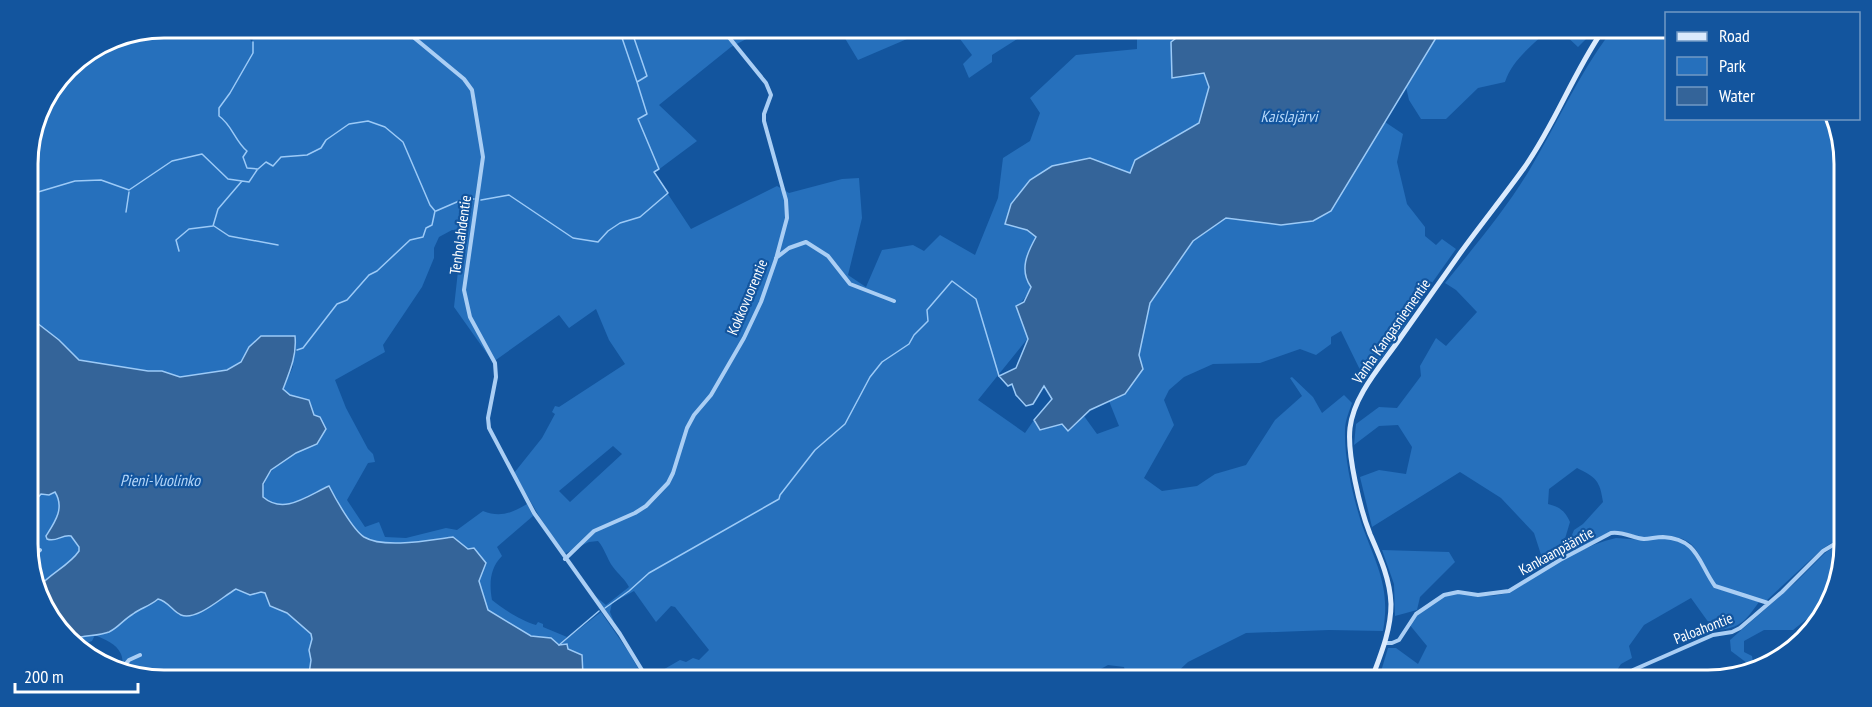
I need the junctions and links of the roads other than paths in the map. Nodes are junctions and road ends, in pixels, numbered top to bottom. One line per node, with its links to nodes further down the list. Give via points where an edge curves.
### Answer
1 (414, 38): 9 (street, Tenholahdentie, via 472,90 483,157 464,290 470,317 495,363 489,428 534,513)
2 (729, 38): 4 (street, Kokkovuorentie, via 771,91 764,121 786,200 787,218)
3 (1598, 38): 11 (street, Vanha Kangasniementie, via 1525,166 1358,399 1350,438 1366,521 1387,576 1390,619)
4 (776, 259): 5 (street, via 789,248 807,242 828,256 850,284); 9 (street, Kokkovuorentie, via 744,338 687,428 668,483 646,506 594,531)
5 (894, 301)
6 (1834, 544): 10 (street, Paloahontie)
7 (40, 550): 8 (street)
8 (38, 553)
9 (565, 559): 16 (street, Tenholahdentie)
10 (1768, 603): 11 (street, Kankaanpääntie, via 1714,586 1693,548 1682,540 1644,539 1619,532 1560,560 1509,591 1444,595 1416,614 1399,640); 15 (street, Paloahontie, via 1736,630 1713,635)
11 (1385, 643): 14 (street, Vanha Kangasniementie)
12 (140, 655): 13 (street)
13 (126, 664)
14 (1375, 669)
15 (1635, 669)
16 (642, 670)

